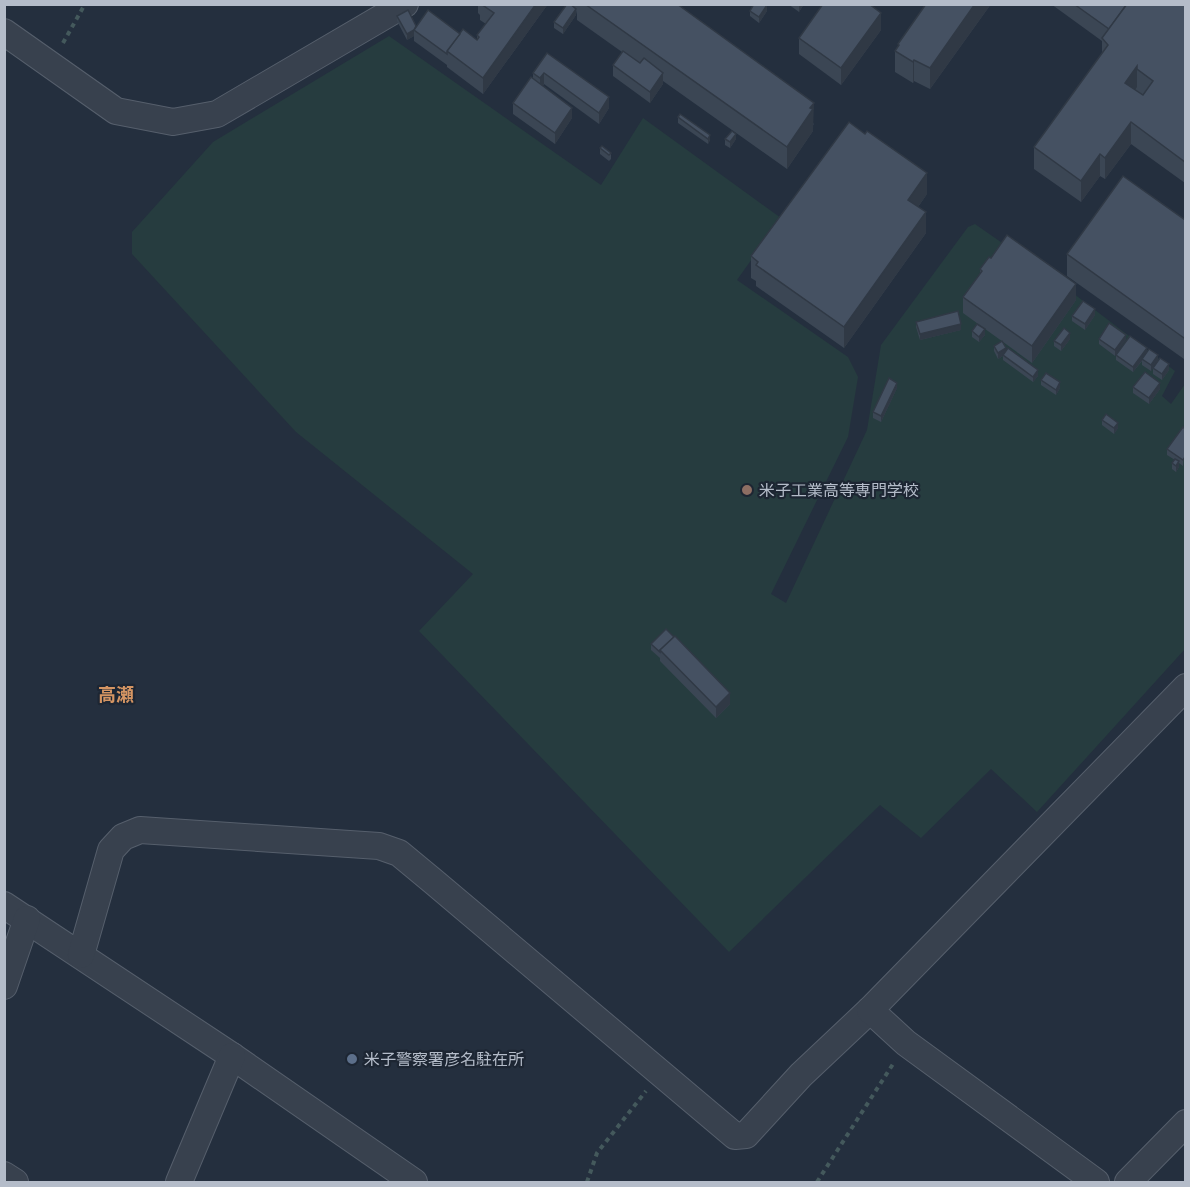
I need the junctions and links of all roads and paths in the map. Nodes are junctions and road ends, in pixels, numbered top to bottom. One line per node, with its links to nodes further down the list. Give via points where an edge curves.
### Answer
1 (85, 4): 4 (path)
2 (405, 4): 4 (street, via 217,114 173,122 116,111)
3 (4, 32): 4 (street)
4 (51, 65)
5 (1185, 687): 10 (street)
6 (4, 905): 7 (street)
7 (27, 919): 8 (street); 9 (street)
8 (81, 955): 12 (street); 13 (street, via 111,850 123,837 140,830 379,846 408,860)
9 (4, 986)
10 (870, 1010): 11 (street); 13 (street, via 801,1075 746,1135 735,1136)
11 (906, 1043): 20 (path); 21 (street)
12 (232, 1056): 17 (street); 18 (street)
13 (661, 1073): 19 (path, via 597,1153)
14 (1185, 1124): 22 (street)
15 (4, 1175): 16 (street)
16 (15, 1182)
17 (179, 1182)
18 (414, 1182)
19 (587, 1182)
20 (818, 1182)
21 (1096, 1182)
22 (1128, 1182)

